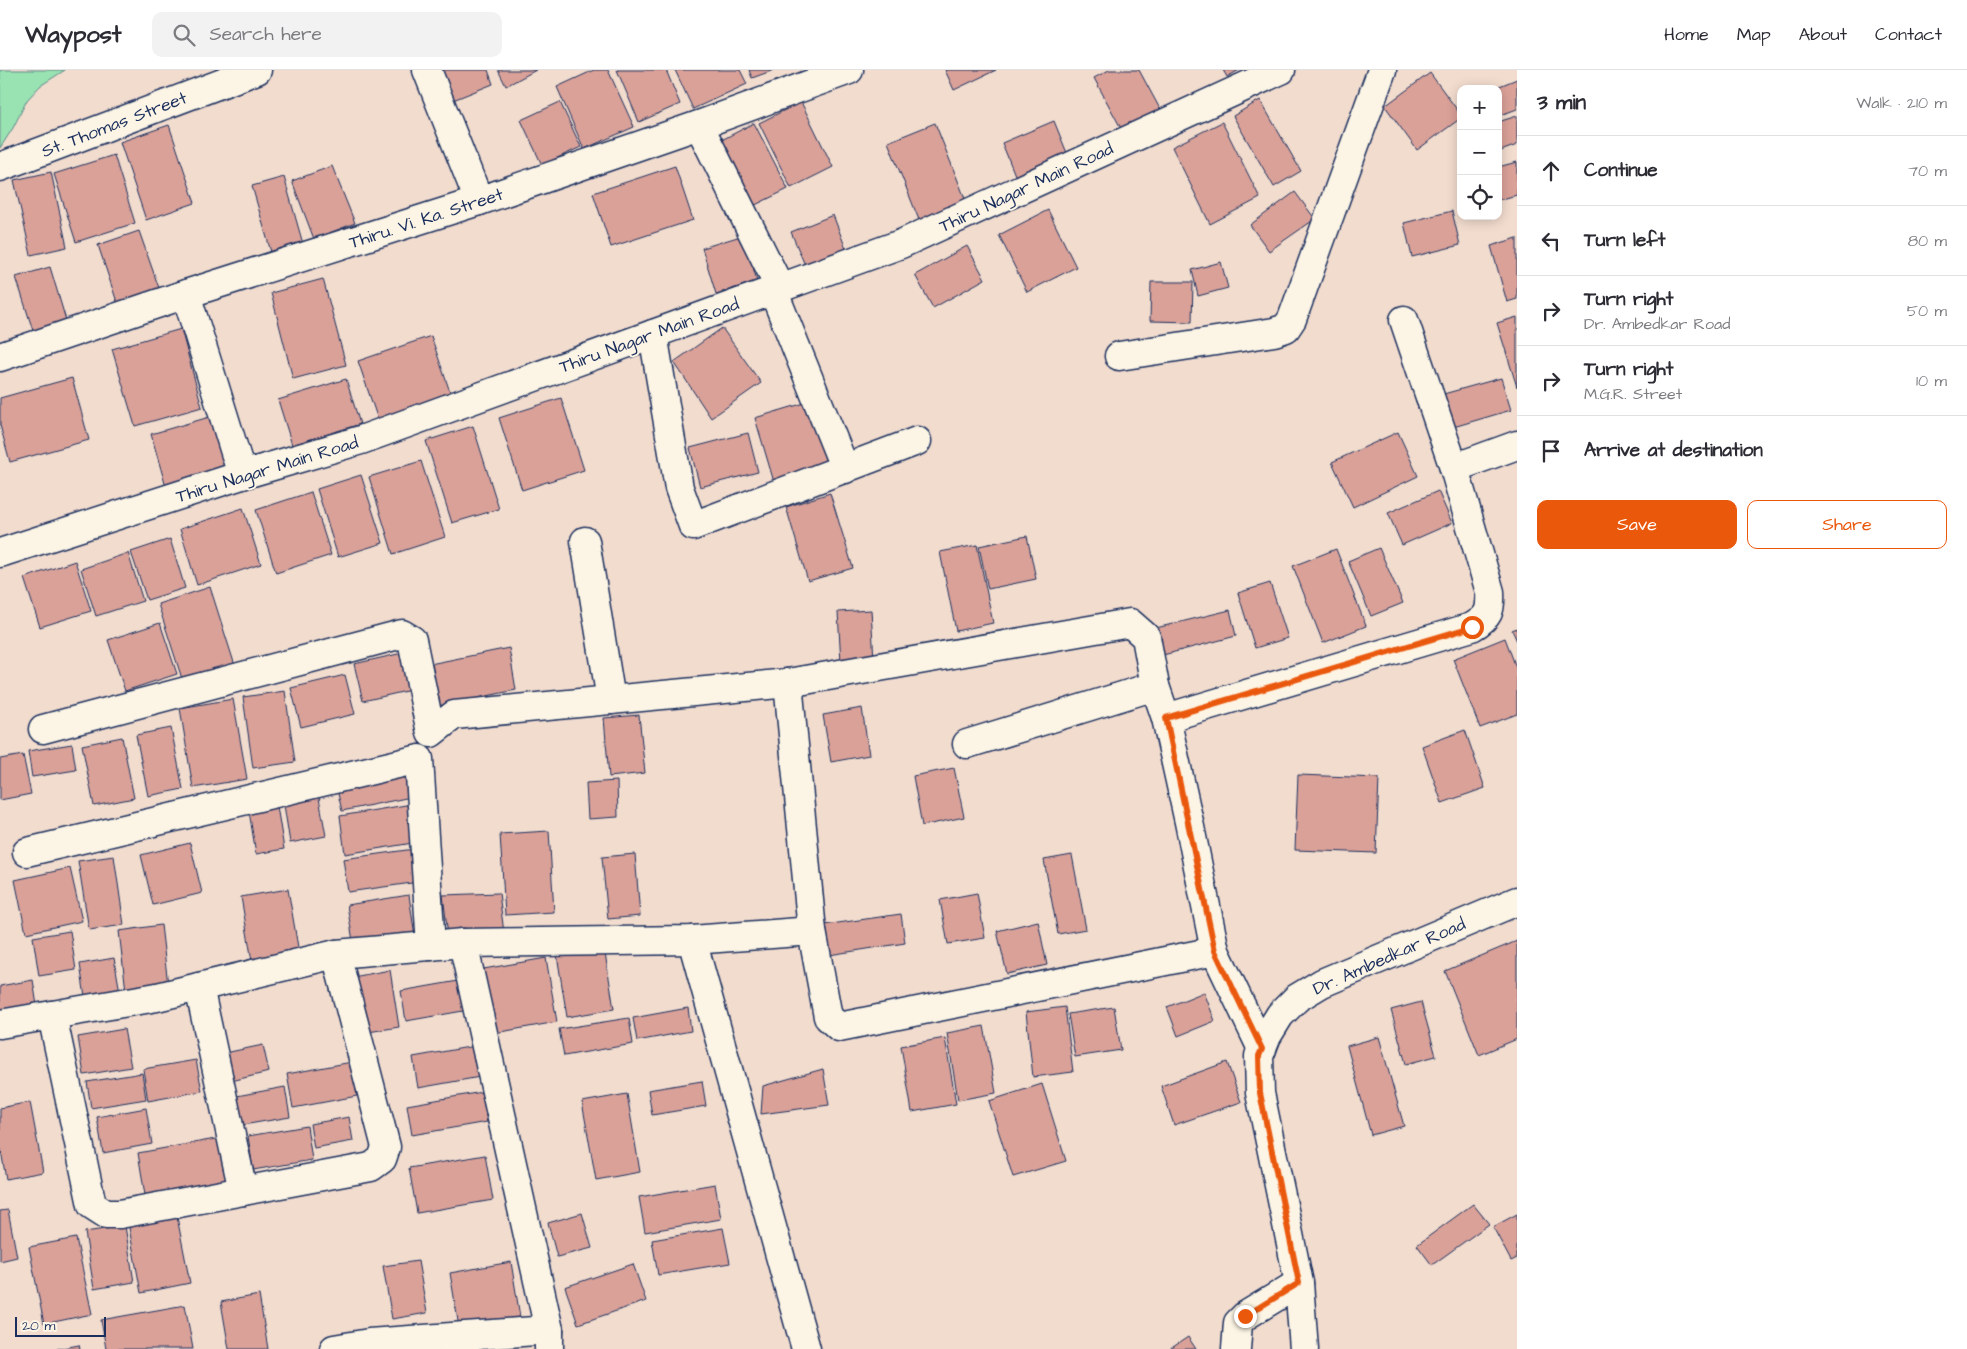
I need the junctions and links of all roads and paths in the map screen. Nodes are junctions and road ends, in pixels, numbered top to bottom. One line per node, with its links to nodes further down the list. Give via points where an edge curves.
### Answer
1 (257, 70): 7 (street, St. Thomas Street)
2 (427, 70): 8 (street)
3 (849, 70): 6 (street, Thiru. Vi. Ka. Street)
4 (1280, 70): 9 (street, Thiru Nagar Main Road, via 901,244)
5 (1382, 70): 13 (street, via 1286,328)
6 (699, 125): 8 (street, Thiru. Vi. Ka. Street); 9 (street)
7 (0, 166)
8 (479, 201): 10 (street, Thiru. Vi. Ka. Street)
9 (776, 289): 12 (street, Thiru Nagar Main Road); 18 (street)
10 (186, 294): 14 (street, Thiru. Vi. Ka. Street); 19 (street)
11 (1409, 332): 17 (street)
12 (653, 334): 18 (street, via 680,488 693,526); 19 (street, Thiru Nagar Main Road, via 361,440)
13 (1119, 356)
14 (0, 357)
15 (917, 441): 18 (street)
16 (1517, 445): 17 (street)
17 (1454, 468): 25 (street, via 1490,592 1491,607 1484,620 1472,627)
18 (846, 469)
19 (242, 475): 21 (street, Thiru Nagar Main Road)
20 (585, 540): 24 (street)
21 (0, 553)
22 (788, 683): 23 (street, via 1130,623 1146,637); 24 (street); 30 (street)
23 (1155, 686): 25 (street); 27 (street)
24 (611, 700): 26 (street, via 454,715 430,733 416,653 412,640 402,634)
25 (1166, 718): 34 (street)
26 (43, 729)
27 (967, 744)
28 (26, 852): 33 (street, via 419,759)
29 (1517, 901): 39 (street, Dr. Ambedkar Road, via 1322,983 1297,998 1280,1015)
30 (812, 932): 31 (street); 34 (street, via 828,1017 839,1027)
31 (692, 940): 32 (street); 44 (street)
32 (463, 943): 33 (street); 42 (street)
33 (431, 946): 35 (street)
34 (1215, 951): 39 (street)
35 (336, 954): 36 (street); 40 (street, via 386,1147 382,1159 371,1167)
36 (199, 987): 37 (street); 40 (street)
37 (52, 1015): 38 (street); 40 (street, via 92,1205 106,1214 120,1214)
38 (0, 1024)
39 (1262, 1049): 41 (street, Dr. Ambedkar Road, via 1259,1056 1260,1093)
40 (243, 1191)
41 (1299, 1283): 45 (street, via 1238,1323); 46 (street, Dr. Ambedkar Road)
42 (549, 1340): 43 (street)
43 (351, 1347)
44 (806, 1349)
45 (1236, 1349)
46 (1304, 1349)

